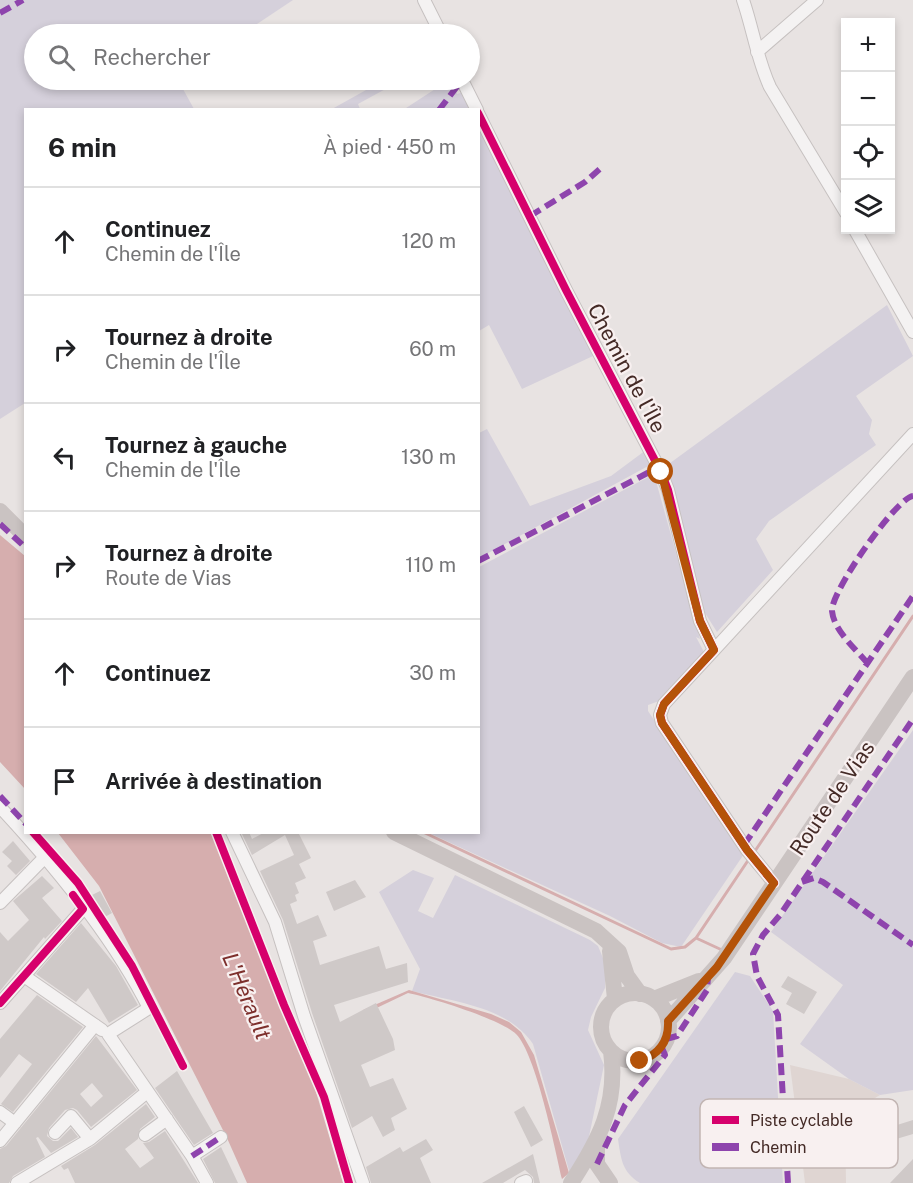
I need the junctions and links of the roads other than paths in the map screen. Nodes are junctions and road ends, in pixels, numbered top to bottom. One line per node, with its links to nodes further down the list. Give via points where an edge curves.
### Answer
1 (424, 0): 4 (street)
2 (743, 0): 5 (street)
3 (817, 0): 5 (street)
4 (436, 24)
5 (757, 52): 9 (street, via 770,87)
6 (467, 90): 7 (street, Chemin de l'Île)
7 (476, 108)
8 (480, 115): 15 (street, Chemin de l'Île, via 661,472 700,621)
9 (841, 205)
10 (857, 234): 11 (street)
11 (913, 332)
12 (913, 434): 15 (street)
13 (0, 511): 14 (main road)
14 (24, 535)
15 (714, 650): 21 (street, via 664,704 660,715)
16 (913, 677): 21 (main road, Route de Vias)
17 (0, 807): 20 (street)
18 (233, 834): 49 (street, via 275,922)
19 (398, 834): 24 (main road, via 596,931)
20 (44, 858): 22 (street); 23 (street)
21 (770, 889): 26 (main road, Route de Vias)
22 (0, 903)
23 (84, 909): 25 (street); 32 (street, via 129,970 149,1008)
24 (609, 941): 27 (main road, via 619,952 627,976); 28 (main road)
25 (24, 976): 29 (street); 31 (street)
26 (708, 977): 27 (main road, Route de Vias, via 683,990); 30 (main road, Route de Vias)
27 (647, 996): 28 (main road, via 625,995); 30 (main road, via 662,1008)
28 (615, 999): 33 (main road, via 601,1023)
29 (0, 1003)
30 (668, 1021): 34 (main road, via 662,1048)
31 (95, 1025): 32 (street); 39 (street)
32 (108, 1034): 35 (street)
33 (611, 1052): 34 (main road); 36 (main road, via 614,1075)
34 (636, 1061): 36 (main road)
35 (147, 1092): 38 (street); 43 (street)
36 (610, 1100): 45 (main road)
37 (0, 1112): 39 (street)
38 (167, 1119): 41 (street); 46 (street)
39 (15, 1123): 44 (street)
40 (56, 1133): 43 (street, via 71,1116)
41 (145, 1135)
42 (221, 1137): 46 (street)
43 (90, 1138): 47 (street)
44 (0, 1141)
45 (597, 1142): 50 (main road); 51 (main road, via 597,1164)
46 (192, 1156): 48 (street)
47 (17, 1183)
48 (207, 1183)
49 (363, 1183)
50 (571, 1183)
51 (610, 1183)

